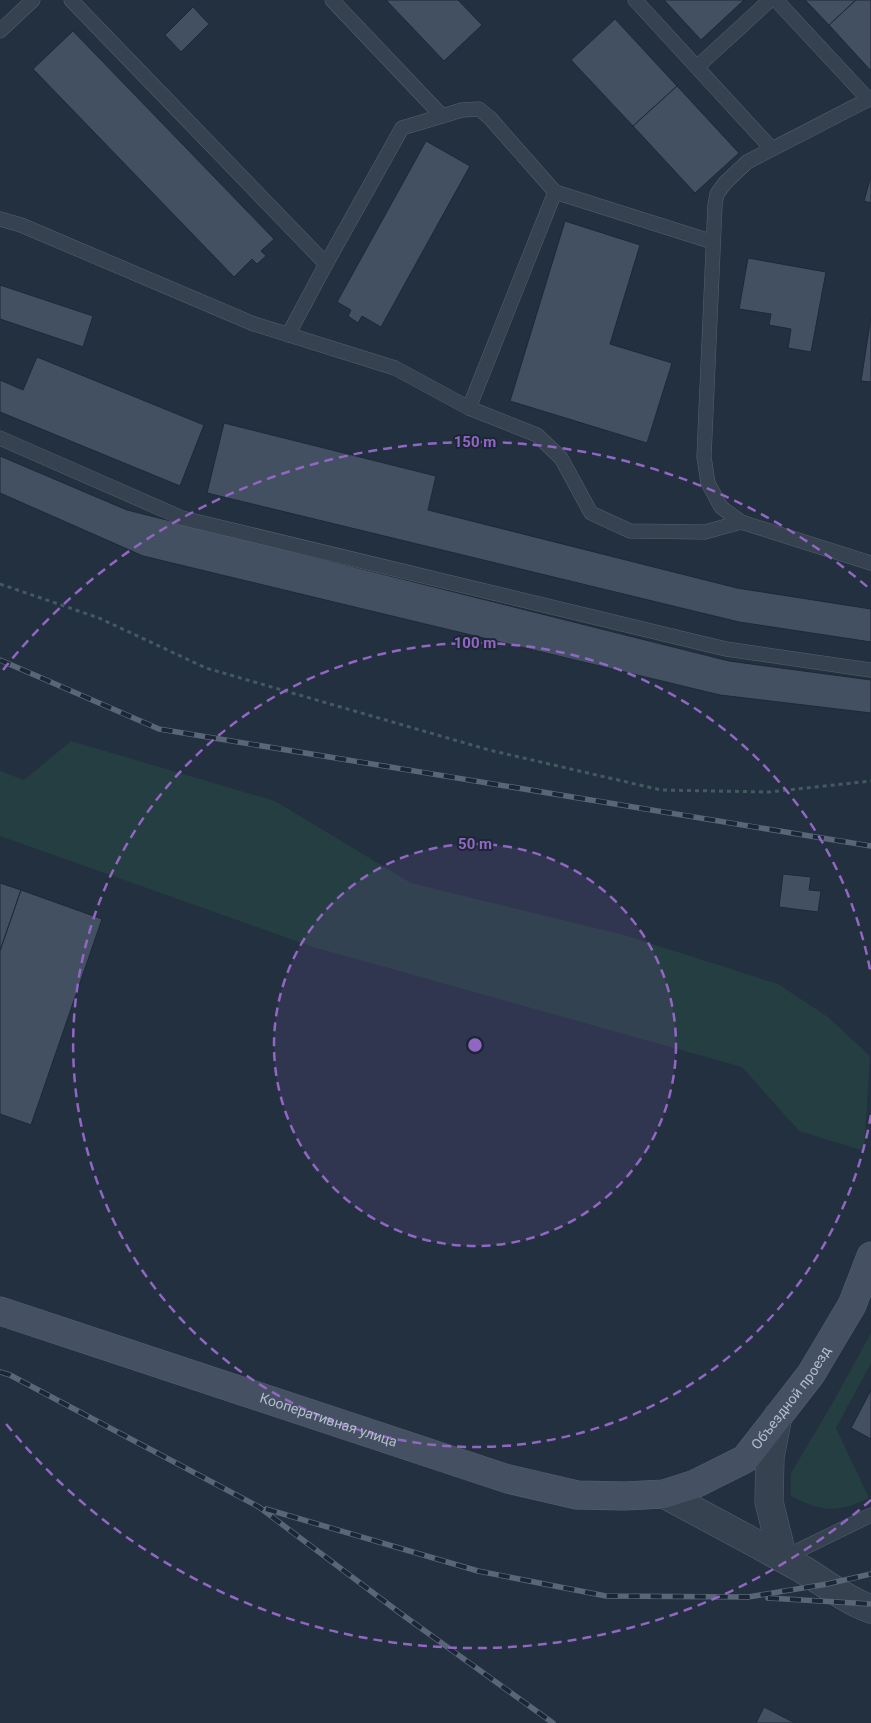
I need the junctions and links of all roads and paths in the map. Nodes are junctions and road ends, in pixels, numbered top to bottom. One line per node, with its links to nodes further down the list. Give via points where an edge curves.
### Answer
1 (33, 0): 7 (lane)
2 (71, 0): 15 (lane)
3 (332, 0): 10 (lane)
4 (635, 0): 8 (lane)
5 (770, 0): 8 (lane)
6 (776, 0): 9 (lane)
7 (0, 32)
8 (697, 67): 11 (lane)
9 (869, 99): 11 (lane)
10 (442, 116): 12 (lane, via 479,109); 15 (lane, via 402,128)
11 (772, 149): 14 (lane, via 747,162 717,194)
12 (555, 192): 14 (lane); 17 (lane)
13 (0, 218): 16 (lane, via 254,324)
14 (713, 242): 19 (lane, via 704,457 708,483 721,507)
15 (326, 264): 16 (lane)
16 (288, 335): 17 (lane, via 396,368)
17 (469, 408): 19 (lane, via 536,435 561,458 591,513 630,531 705,532)
18 (0, 438): 22 (lane, via 182,518 726,648)
19 (741, 522): 20 (lane)
20 (871, 563)
21 (0, 584): 23 (path, via 99,618 206,668 489,750 660,790 769,792)
22 (871, 670)
23 (871, 781)
24 (871, 1256): 26 (main road, Объездной проезд, via 852,1305 810,1374)
25 (0, 1310): 27 (main road, Кооперативная улица, via 508,1479 578,1494)
26 (778, 1416): 27 (main road, Объездной проезд, via 745,1459 695,1484); 29 (street, via 770,1457 769,1502)
27 (664, 1494): 29 (street)
28 (871, 1515): 29 (lane)
29 (783, 1558): 30 (street, via 855,1603)
30 (871, 1609)

